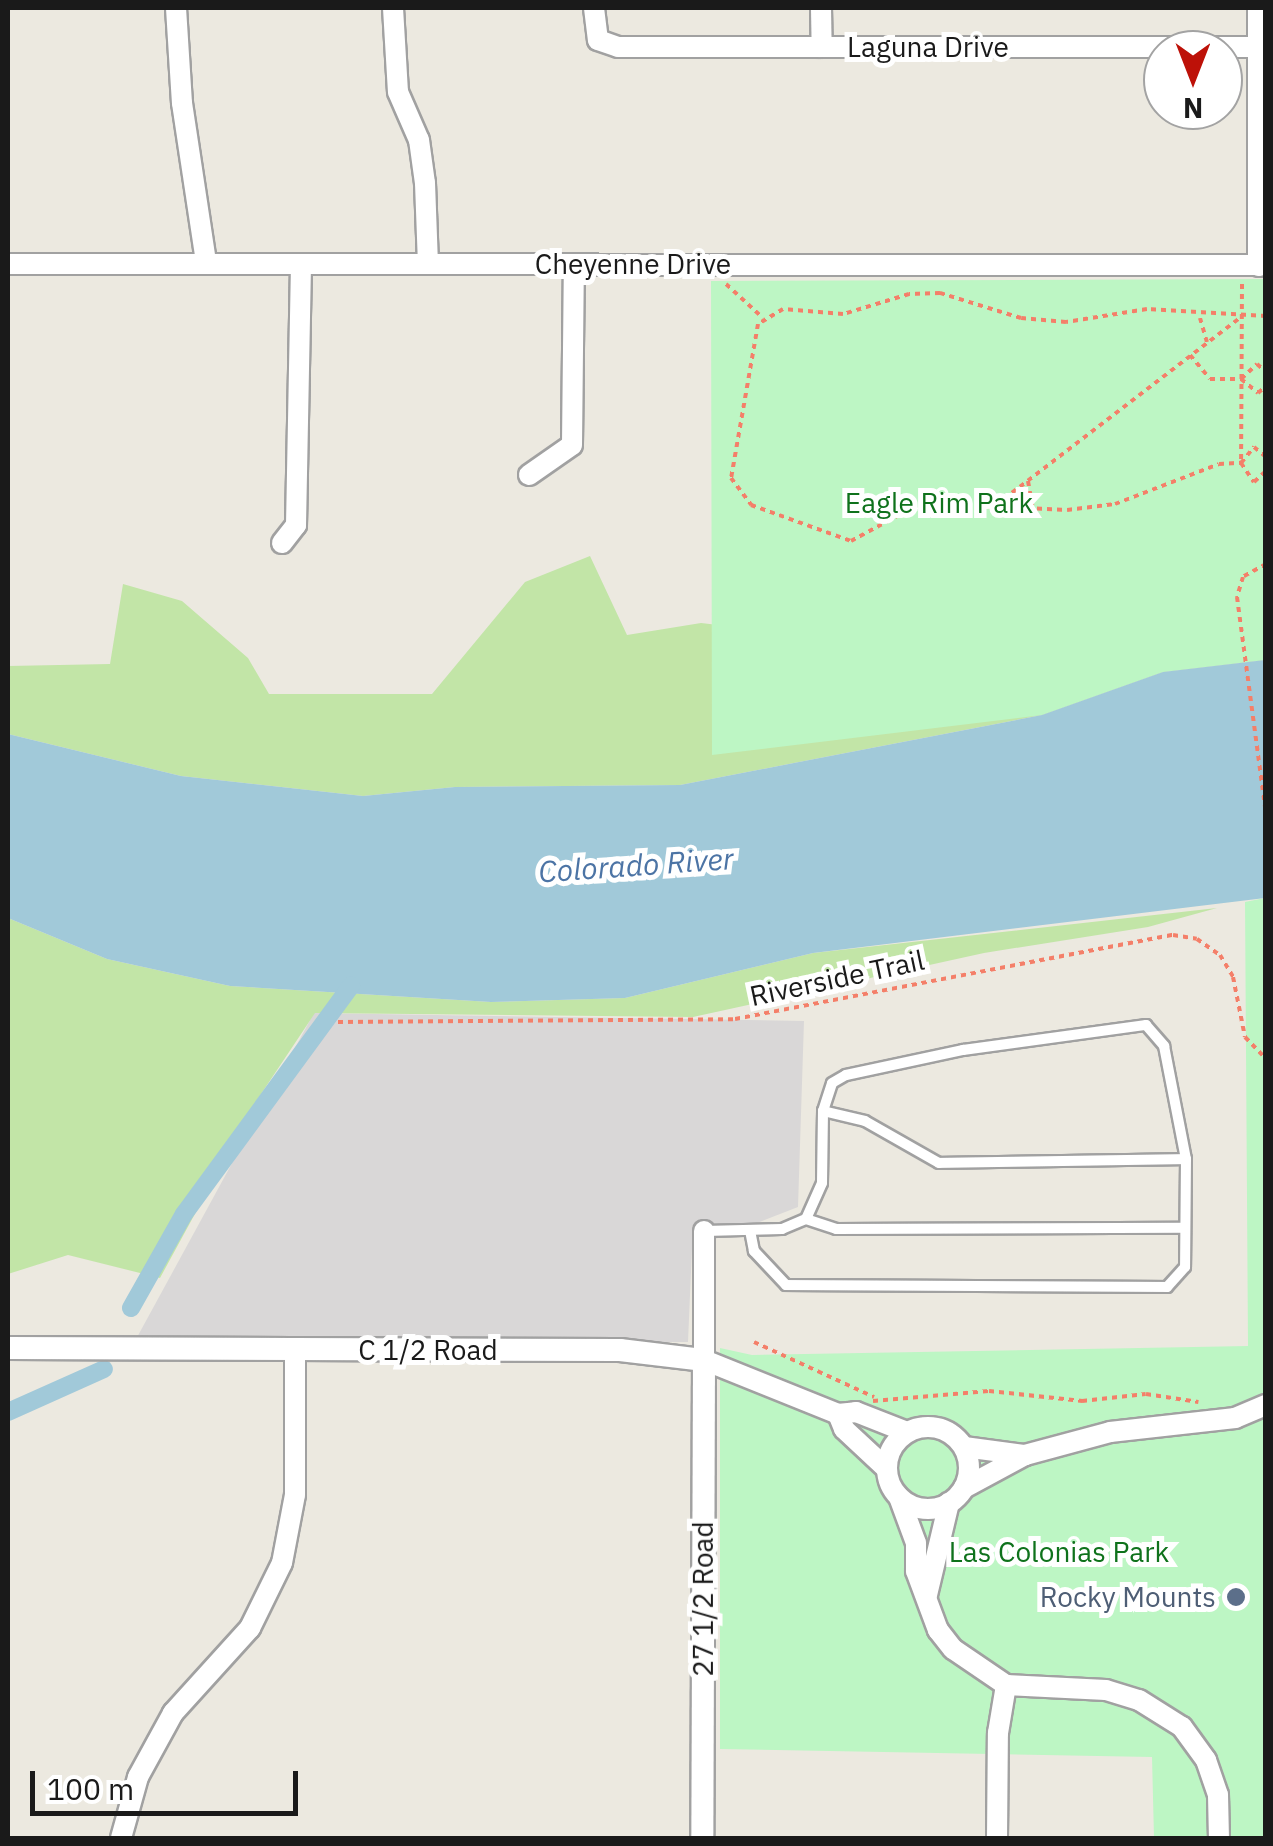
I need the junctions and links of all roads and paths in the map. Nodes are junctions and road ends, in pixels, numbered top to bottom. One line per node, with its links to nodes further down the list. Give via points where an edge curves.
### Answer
1 (176, 8): 9 (street, via 182,103)
2 (393, 8): 11 (street, via 398,92 419,140 425,183)
3 (594, 8): 6 (street, Laguna Drive, via 598,40 618,48)
4 (821, 8): 6 (street)
5 (1259, 8): 7 (street)
6 (822, 48): 7 (street, Laguna Drive)
7 (1259, 48): 8 (street)
8 (1262, 209): 14 (street)
9 (206, 262): 10 (street, Cheyenne Drive); 15 (street, Cheyenne Drive)
10 (8, 264)
11 (428, 264): 12 (street, Cheyenne Drive); 15 (street, Cheyenne Drive)
12 (574, 264): 13 (street, Cheyenne Drive); 29 (street, via 572,444 558,460)
13 (715, 264): 14 (street, Cheyenne Drive); 20 (path, via 722,281)
14 (1262, 266)
15 (301, 268): 33 (street, via 296,525)
16 (1242, 282): 18 (path)
17 (1200, 316): 18 (path); 20 (path, via 1146,309 1066,322 1021,318 940,293 909,294 843,314 796,308); 21 (path)
18 (1242, 316): 19 (path); 21 (path); 24 (path)
19 (1266, 316)
20 (763, 318): 31 (path, via 731,458 731,478 751,505 851,541 910,509)
21 (1207, 342): 22 (path)
22 (1190, 355): 24 (path, via 1210,379); 30 (path)
23 (1266, 372): 24 (path, via 1257,364)
24 (1241, 380): 25 (path, via 1258,394); 27 (path)
25 (1266, 386)
26 (1266, 457): 27 (path, via 1254,447)
27 (1241, 463): 28 (path, via 1254,482); 32 (path, via 1219,464 1115,504)
28 (1266, 471)
29 (528, 475)
30 (1028, 481): 31 (path); 32 (path)
31 (996, 506): 32 (path)
32 (1034, 509)
33 (282, 543)
34 (1266, 564): 35 (path, via 1243,577 1238,597)
35 (1266, 814)
36 (338, 1022): 37 (path, Riverside Trail, via 735,1019 1173,935 1197,939 1220,954 1245,1037)
37 (1265, 1057)
38 (823, 1111): 39 (lane, via 865,1121 939,1162); 39 (lane, via 832,1083 846,1076 963,1050 1146,1025 1164,1046); 40 (lane, via 822,1183)
39 (1186, 1159): 41 (lane)
40 (806, 1219): 41 (lane, via 836,1229); 43 (lane)
41 (1185, 1228): 43 (lane, via 1181,1278 1152,1288 786,1285 754,1252)
42 (704, 1231): 43 (lane); 47 (street)
43 (750, 1232)
44 (754, 1342): 48 (path)
45 (8, 1348): 46 (street, C 1/2 Road)
46 (295, 1350): 47 (street, C 1/2 Road, via 620,1350); 61 (street, via 295,1496 282,1563 250,1628 173,1713 138,1777)
47 (704, 1360): 52 (street, C 1/2 Road); 62 (street, 27 1/2 Road)
48 (874, 1397): 49 (path, via 989,1391 1082,1401 1146,1394); 51 (path)
49 (1208, 1404)
50 (1266, 1405): 55 (street, via 1235,1418 1110,1432)
51 (869, 1410)
52 (838, 1414): 53 (street, C 1/2 Road, via 856,1412); 56 (street, C 1/2 Road, via 844,1430)
53 (906, 1432): 54 (street, via 938,1428); 56 (street)
54 (964, 1447): 55 (street); 57 (street, via 969,1468)
55 (1026, 1455): 57 (street)
56 (886, 1468): 58 (street)
57 (956, 1496): 58 (street, via 928,1509); 59 (street)
58 (899, 1498): 59 (street)
59 (927, 1595): 60 (street, via 938,1630 953,1649)
60 (1006, 1685): 63 (street); 64 (street, via 1106,1690 1139,1700 1182,1728 1206,1760 1218,1795)
61 (122, 1838)
62 (702, 1838)
63 (996, 1838)
64 (1219, 1838)

